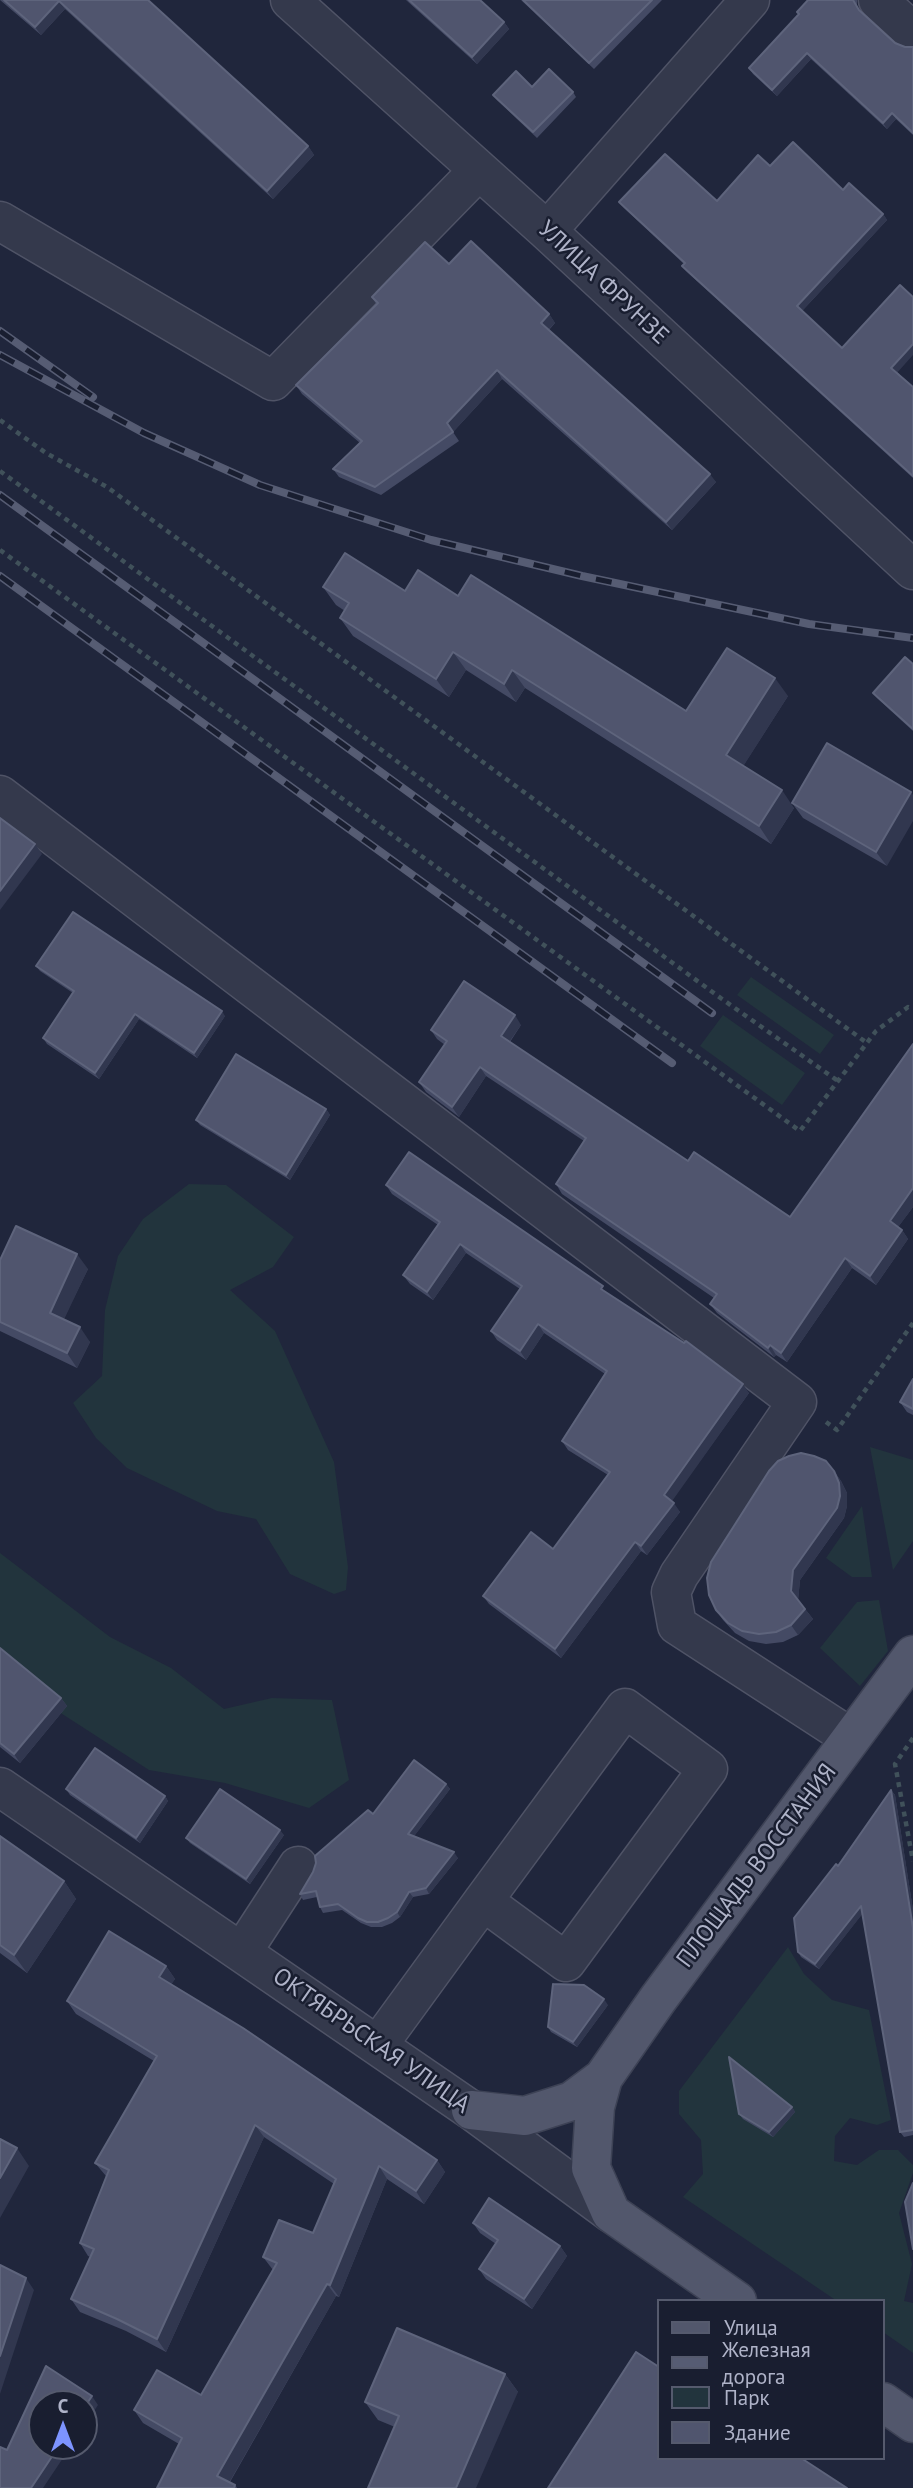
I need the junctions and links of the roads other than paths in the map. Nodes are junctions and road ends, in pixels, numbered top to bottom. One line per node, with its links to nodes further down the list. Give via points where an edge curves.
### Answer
1 (290, 0): 5 (street, УЛИЦА ФРУНЗЕ)
2 (750, 0): 7 (street)
3 (878, 0): 4 (street)
4 (913, 32)
5 (479, 170): 6 (street, via 273,381); 7 (street, УЛИЦА ФРУНЗЕ)
6 (0, 221)
7 (547, 231): 8 (street, УЛИЦА ФРУНЗЕ)
8 (913, 569)
9 (0, 795): 11 (street, via 797,1402 671,1592 677,1625)
10 (913, 1655): 11 (main road, ПЛОЩАДЬ ВОССТАНИЯ)
11 (851, 1738): 17 (main road, ПЛОЩАДЬ ВОССТАНИЯ)
12 (0, 1787): 15 (street, ОКТЯБРЬСКАЯ УЛИЦА)
13 (298, 1867): 15 (street)
14 (483, 1901): 14 (street, via 625,1708 708,1769 566,1962); 16 (street)
15 (242, 1952): 16 (street, ОКТЯБРЬСКАЯ УЛИЦА)
16 (378, 2045): 18 (street, ОКТЯБРЬСКАЯ УЛИЦА)
17 (603, 2078): 18 (main road, ПЛОЩАДЬ ВОССТАНИЯ, via 572,2101 525,2116); 19 (main road, ПЛОЩАДЬ ВОССТАНИЯ, via 595,2107 591,2168)
18 (471, 2110): 19 (street, ОКТЯБРЬСКАЯ УЛИЦА)
19 (611, 2213): 20 (main road, ОКТЯБРЬСКАЯ УЛИЦА)
20 (734, 2299)
21 (885, 2403): 22 (main road)
22 (913, 2423)

